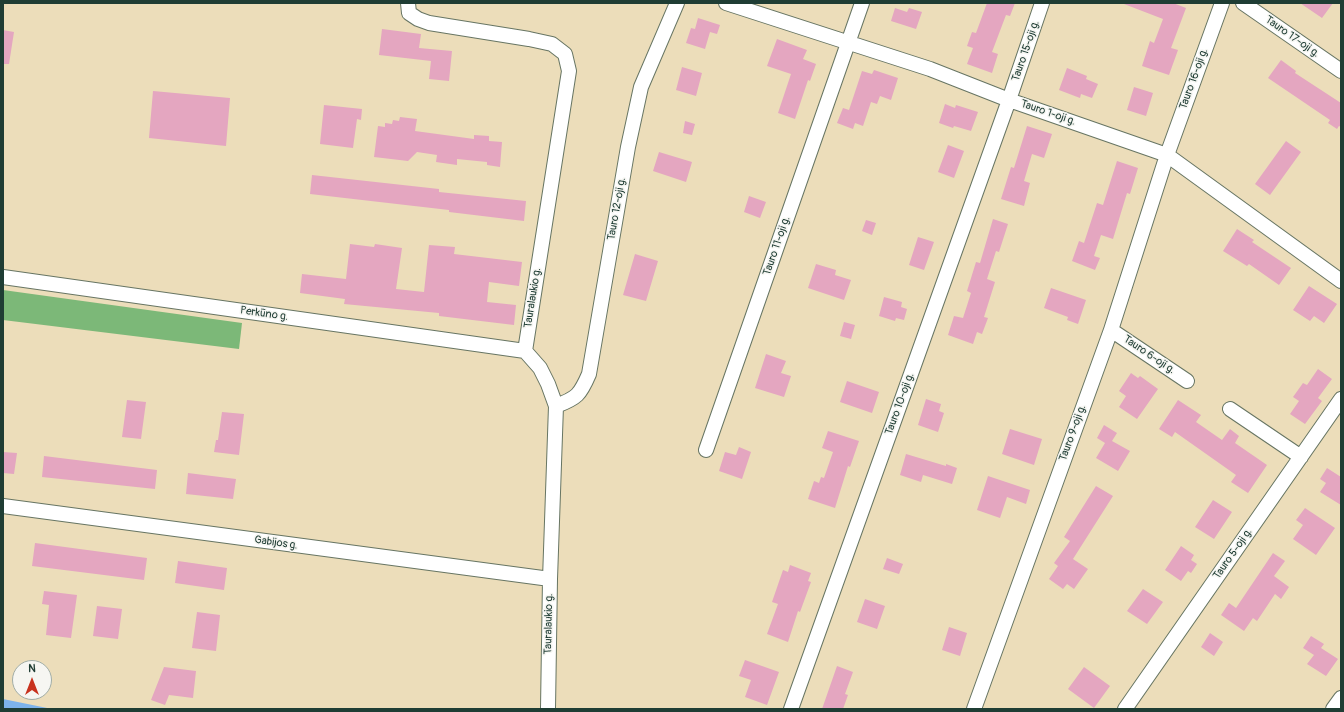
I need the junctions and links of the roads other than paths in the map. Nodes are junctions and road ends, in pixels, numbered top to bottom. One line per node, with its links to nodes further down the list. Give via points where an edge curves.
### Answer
1 (408, 3): 15 (street, Tauralaukio g., via 409,13 429,23 552,44 565,54 569,71)
2 (677, 3): 18 (street, Tauro 12-oji g., via 641,87 628,147 589,374 573,400)
3 (726, 3): 8 (street, Tauro 1-oji g.)
4 (862, 3): 8 (street, Tauro 11-oji g.)
5 (1042, 3): 10 (street, Tauro 15-oji g.)
6 (1222, 3): 11 (street, Tauro 16-oji g.)
7 (1243, 3): 9 (street, Tauro 17-oji g.)
8 (848, 43): 10 (street, Tauro 1-oji g., via 930,69); 20 (street, Tauro 11-oji g.)
9 (1341, 71)
10 (1009, 100): 11 (street, Tauro 1-oji g.); 26 (street, Tauro 10-oji g.)
11 (1167, 155): 13 (street, Tauro 1-oji g.); 14 (street, Tauro 9-oji g.)
12 (3, 277): 15 (street, Perkūno g.)
13 (1341, 280)
14 (1110, 330): 16 (street, Tauro 6-oji g.); 27 (street, Tauro 9-oji g.)
15 (525, 351): 18 (street, Tauralaukio g., via 540,368)
16 (1186, 381)
17 (1341, 399): 21 (street, Tauro 5-oji g.)
18 (556, 406): 23 (street, Tauralaukio g.)
19 (1230, 409): 21 (street)
20 (706, 450)
21 (1301, 457): 28 (street, Tauro 5-oji g.)
22 (3, 506): 23 (street, Gabijos g.)
23 (550, 579): 25 (street, Tauralaukio g.)
24 (1341, 698): 29 (street)
25 (548, 709)
26 (791, 709)
27 (974, 709)
28 (1125, 709)
29 (1333, 709)

